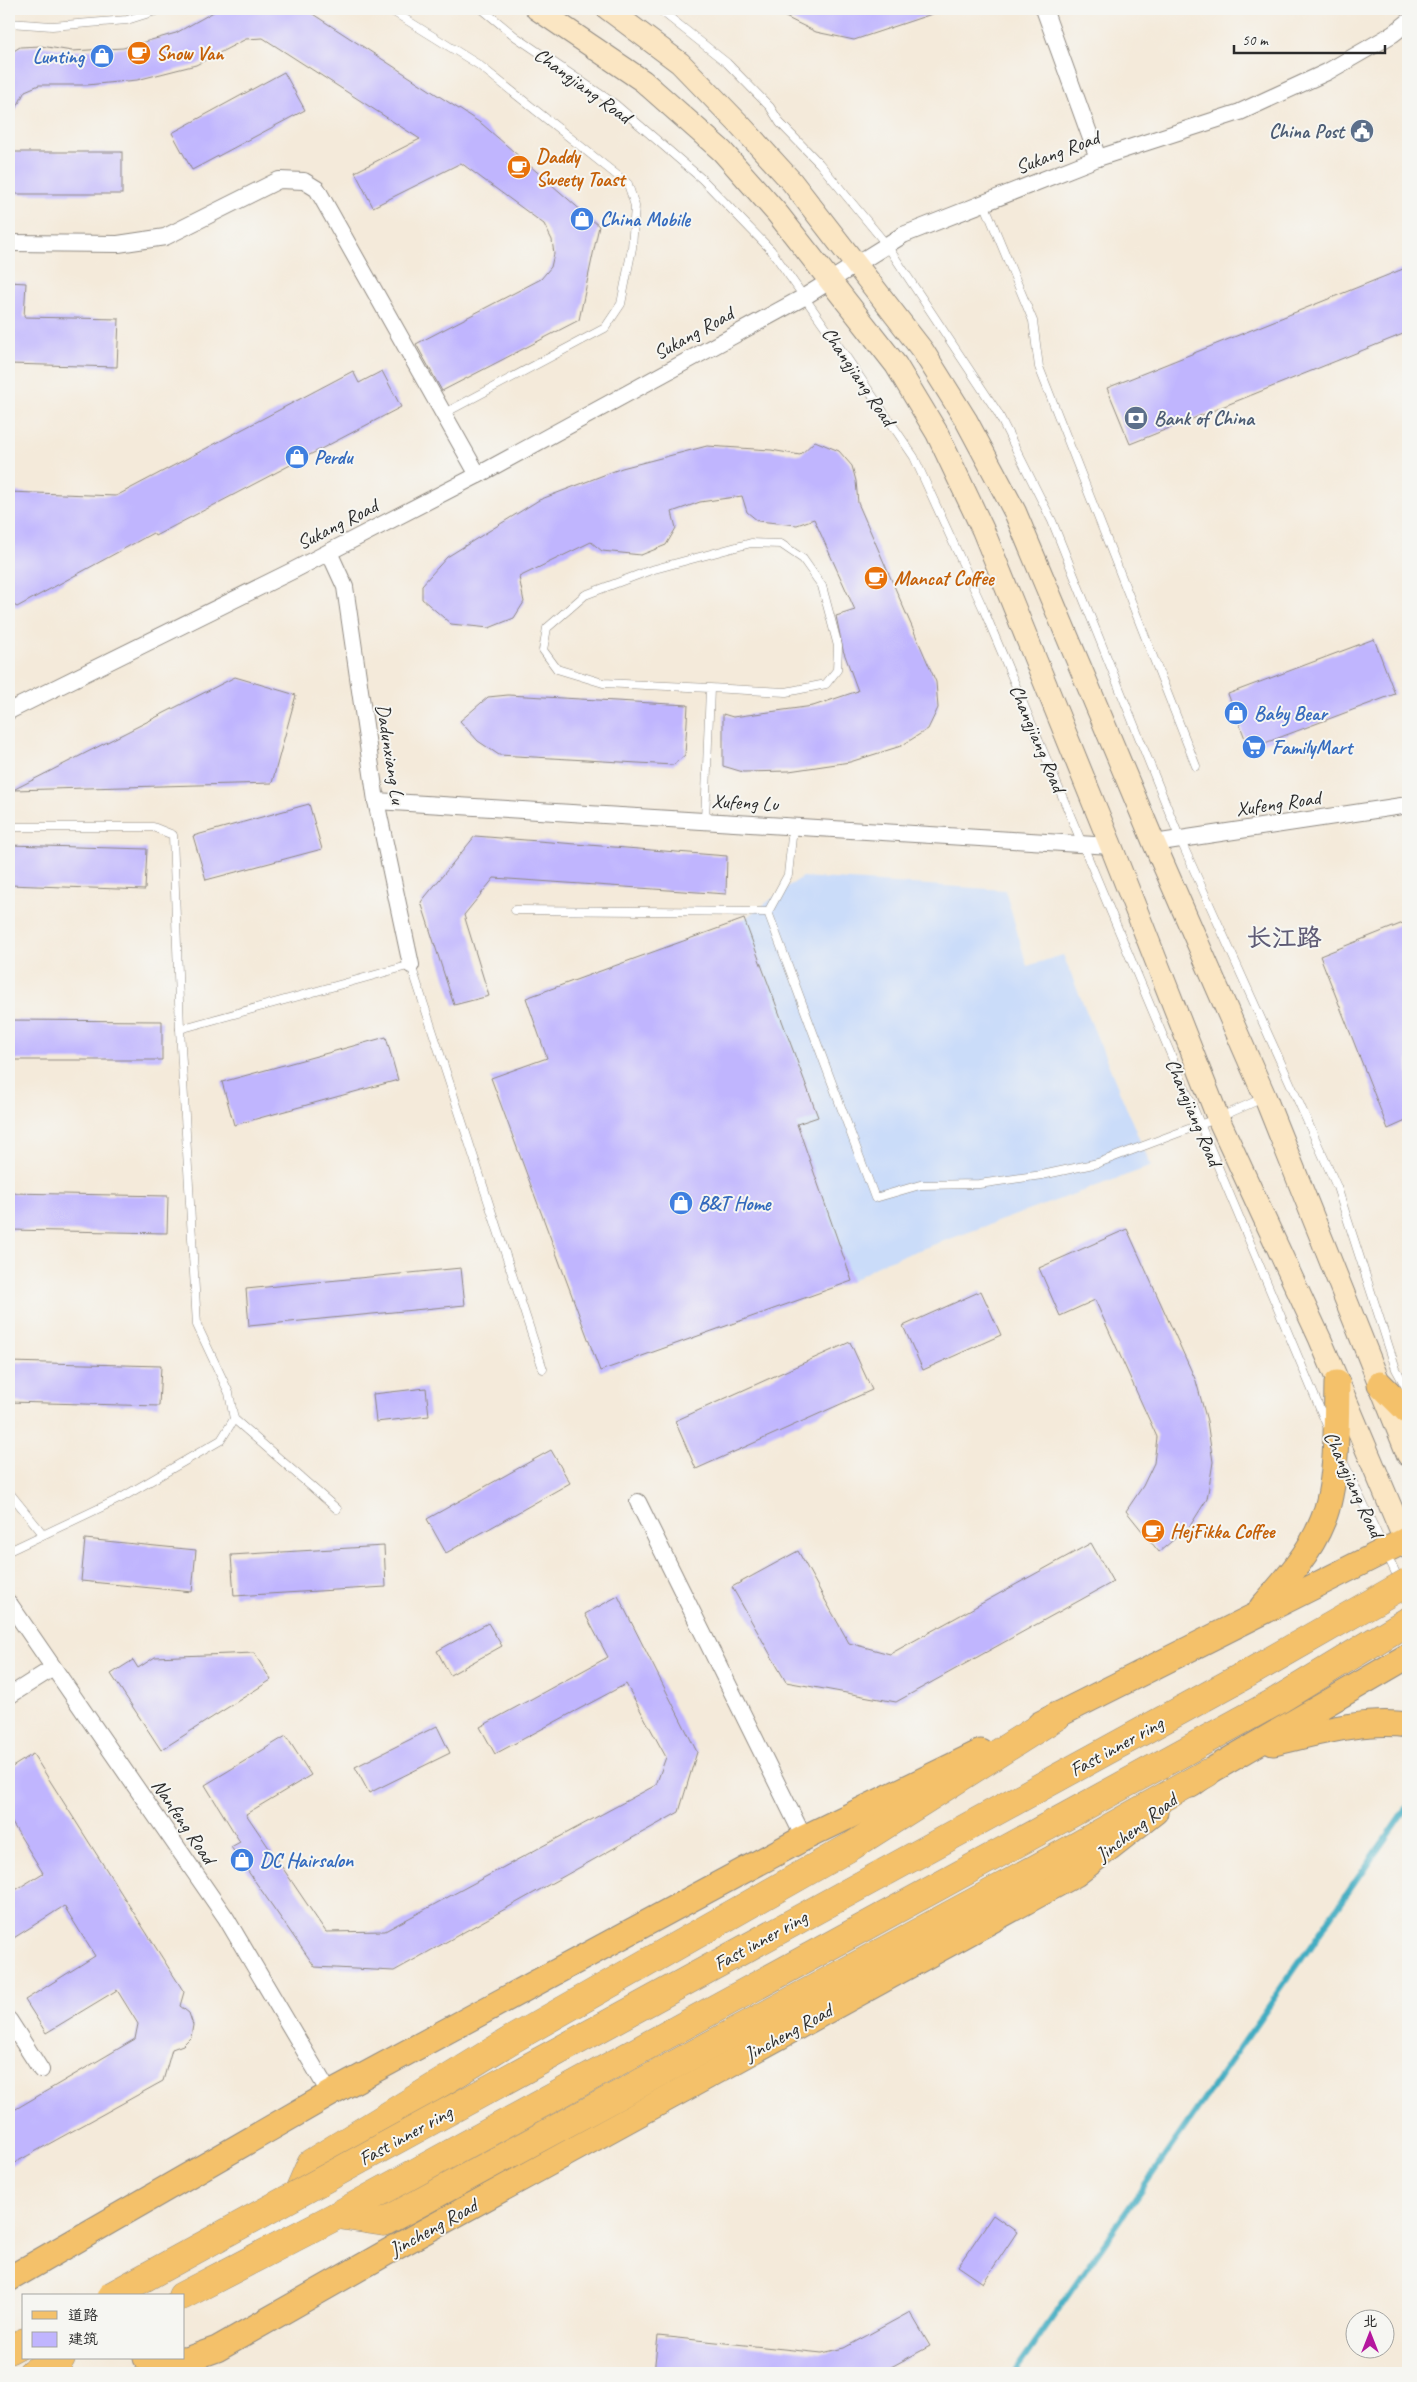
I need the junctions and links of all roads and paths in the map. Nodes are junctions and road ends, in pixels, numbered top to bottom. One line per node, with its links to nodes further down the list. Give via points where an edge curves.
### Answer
1 (162, 9): 9 (lane, via 127,20 52,26)
2 (389, 9): 17 (lane, via 479,65 628,184 635,206 632,248 622,304 605,328)
3 (482, 9): 16 (lane, Changjiang Road, via 516,37 615,104 702,179 770,250)
4 (537, 9): 15 (main road, Changjiang Road, via 643,81 722,151 777,213)
5 (608, 9): 14 (main road, via 680,63 792,182)
6 (659, 9): 13 (lane, via 727,63 758,94)
7 (1044, 9): 10 (street)
8 (1408, 22): 10 (street, Sukang Road, via 1327,72 1240,112)
9 (9, 23)
10 (1098, 158): 11 (street, Sukang Road)
11 (984, 203): 13 (street, Sukang Road); 22 (lane, via 1033,321 1039,367)
12 (9, 243): 17 (street, via 118,244 165,237 279,180 304,181 316,189)
13 (886, 244): 14 (street, Sukang Road); 28 (lane, via 998,412 1052,521)
14 (857, 263): 15 (street, Sukang Road); 29 (main road, via 923,351 966,420 1015,512)
15 (829, 281): 16 (street, Sukang Road); 31 (main road, Changjiang Road, via 896,365 937,433 983,530)
16 (804, 297): 18 (street, Sukang Road); 30 (lane, Changjiang Road, via 914,457 983,608)
17 (443, 414): 18 (street)
18 (478, 475): 19 (street, Sukang Road)
19 (328, 552): 21 (street, Sukang Road); 23 (street, Dadunxiang Lu, via 345,587)
20 (710, 688): 20 (lane, via 603,683 557,669 543,650 547,628 585,595 651,570 751,542 781,544 803,559 822,586 838,646 837,670 826,684 786,692); 25 (lane)
21 (9, 711)
22 (1196, 766)
23 (376, 801): 25 (street, Xufeng Lu); 34 (street, Dadunxiang Lu)
24 (1408, 805): 28 (street, Xufeng Road)
25 (705, 821): 26 (street, Xufeng Lu)
26 (793, 826): 30 (street, Xufeng Lu); 33 (lane, via 788,875)
27 (9, 827): 35 (lane, via 153,826 173,835)
28 (1180, 839): 29 (street, Xufeng Road); 41 (lane, via 1337,1187 1396,1369)
29 (1154, 843): 36 (main road)
30 (1082, 844): 31 (street, Xufeng Lu); 37 (lane, Changjiang Road)
31 (1111, 846): 37 (main road, Changjiang Road)
32 (515, 910): 33 (lane)
33 (768, 912): 37 (lane, via 875,1198 920,1185 979,1184 1098,1163)
34 (411, 965): 35 (lane); 38 (lane)
35 (180, 1029): 43 (lane, via 197,1325 229,1393)
36 (1265, 1098): 37 (lane); 40 (main road)
37 (1208, 1122): 39 (main road, Changjiang Road, via 1320,1339); 44 (lane, Changjiang Road, via 1312,1396)
38 (542, 1369)
39 (1337, 1383): 44 (main road); 50 (main road, Changjiang Road)
40 (1380, 1384): 42 (main road); 45 (main road)
41 (1408, 1391)
42 (1408, 1412)
43 (234, 1419): 48 (lane); 49 (lane, via 221,1440 122,1498)
44 (1335, 1443): 50 (lane, Changjiang Road); 55 (main road, via 1332,1481 1324,1518 1291,1575)
45 (1408, 1455)
46 (9, 1492): 49 (lane)
47 (638, 1502): 64 (street)
48 (337, 1509)
49 (43, 1534): 51 (lane)
50 (1401, 1545): 53 (lane, Changjiang Road); 55 (main road)
51 (9, 1550)
52 (1408, 1582): 68 (highway, Fast inner ring, bridge, via 1239,1678)
53 (1408, 1599)
54 (9, 1603): 58 (street, Nanfeng Road)
55 (1252, 1618): 60 (main road)
56 (1408, 1621): 69 (highway, Fast inner ring, via 1266,1706)
57 (1408, 1656): 62 (main road, Jincheng Road)
58 (53, 1668): 59 (street); 67 (street, Nanfeng Road, via 226,1918)
59 (9, 1696)
60 (1057, 1716): 64 (main road); 68 (highway, via 852,1846 510,2040 310,2163)
61 (1408, 1725): 62 (main road, via 1388,1723 1333,1729)
62 (1248, 1749): 63 (main road, Jincheng Road)
63 (1206, 1773): 69 (highway, via 384,2222); 78 (main road, Jincheng Road, via 1076,1874 398,2246 217,2349)
64 (804, 1838): 67 (main road)
65 (9, 2020): 66 (street)
66 (41, 2070)
67 (330, 2094): 70 (main road)
68 (298, 2193): 71 (highway, Fast inner ring, bridge)
69 (338, 2215): 72 (highway, Fast inner ring)
70 (9, 2279)
71 (115, 2294)
72 (185, 2294)
73 (9, 2334): 74 (main road)
74 (22, 2337)
75 (22, 2343): 76 (highway)
76 (9, 2350)
77 (57, 2360): 79 (highway)
78 (185, 2360)
79 (32, 2373)

